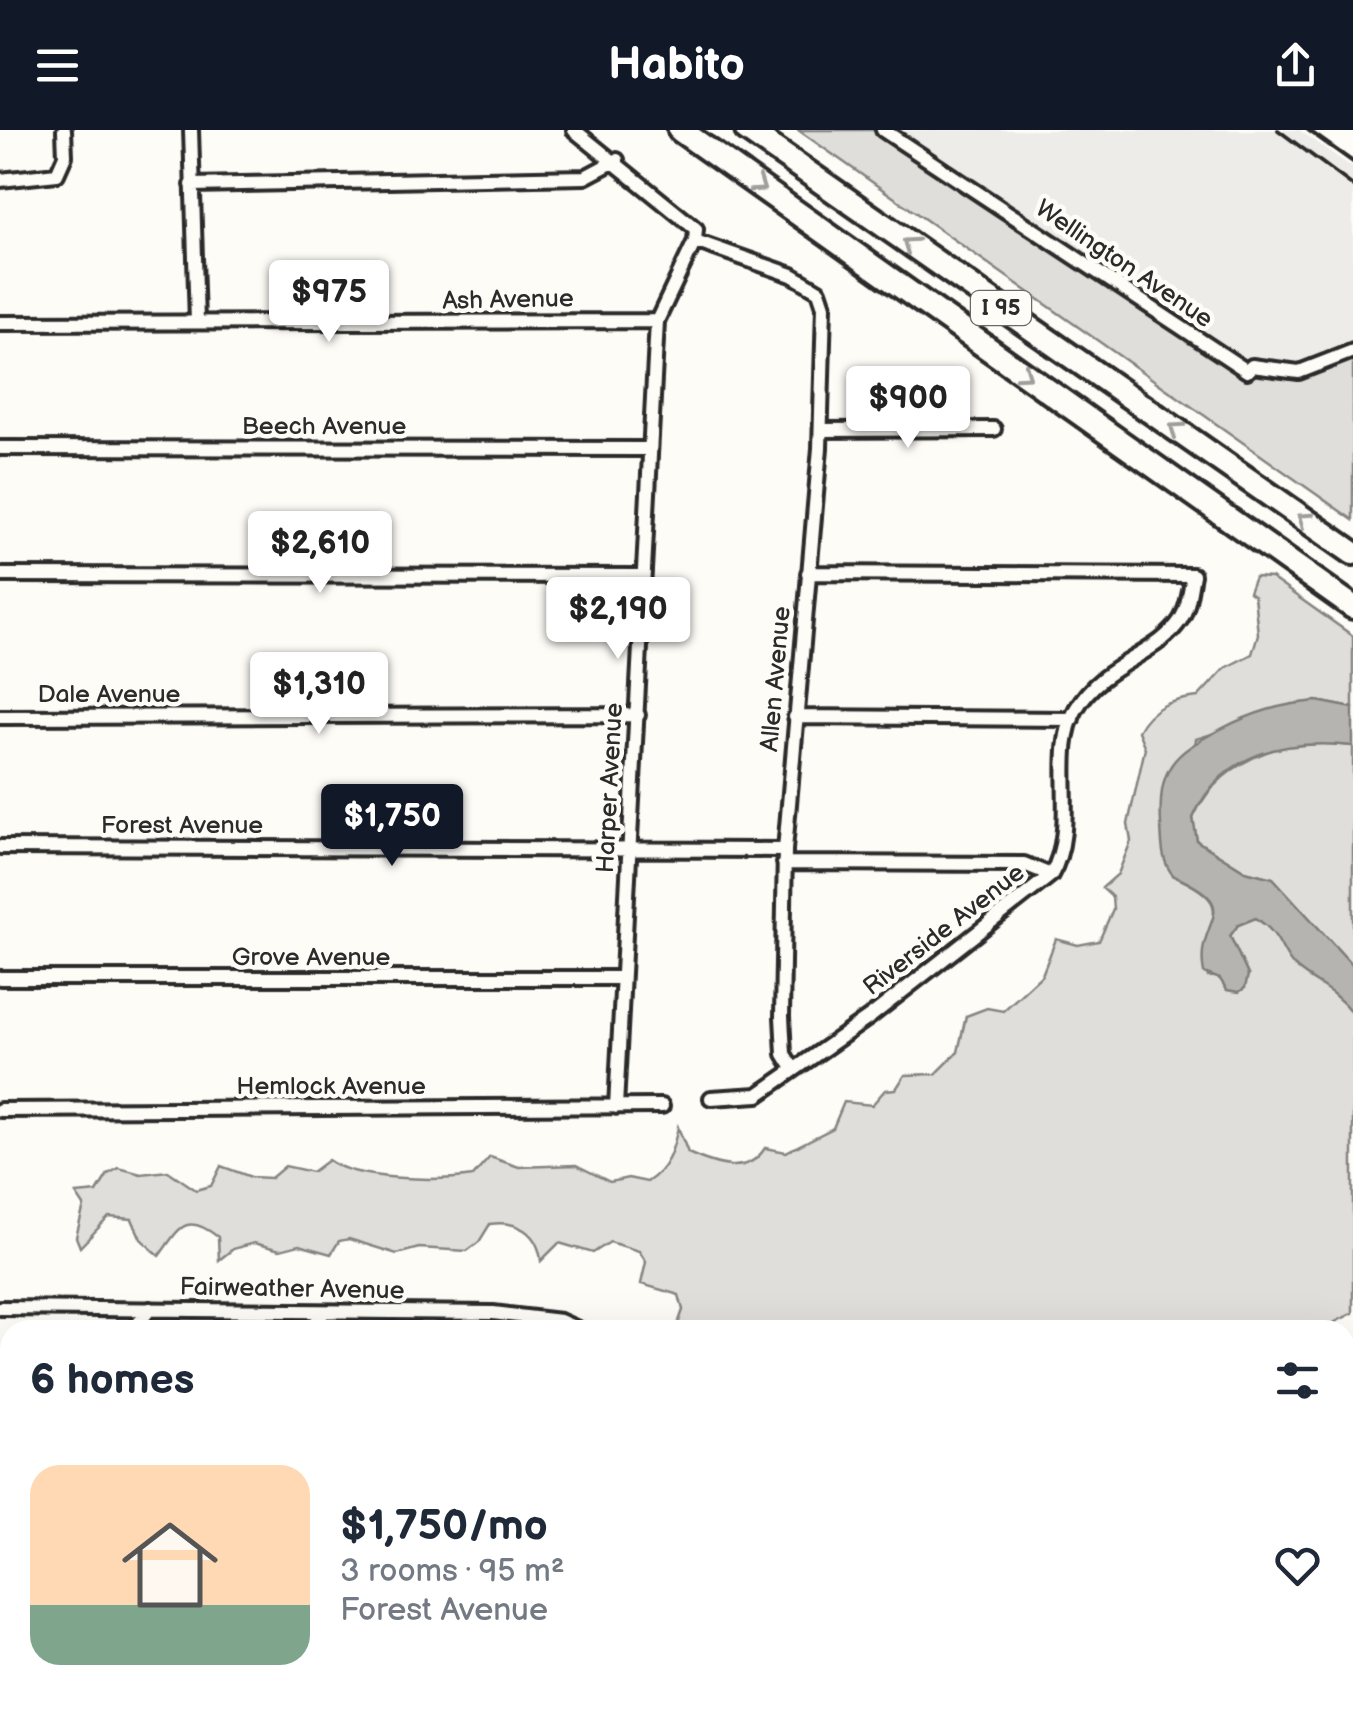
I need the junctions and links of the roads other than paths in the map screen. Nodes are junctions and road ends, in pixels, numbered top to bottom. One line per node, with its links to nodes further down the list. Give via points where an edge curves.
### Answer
1 (64, 130): 8 (street, via 65,156 57,174)
2 (190, 130): 9 (street)
3 (574, 130): 7 (street)
4 (680, 130): 23 (highway, I 95, one-way to 23)
5 (747, 130): 19 (highway, I 95, one-way to 5)
6 (883, 130): 14 (street, Wellington Avenue, via 1247,371 1252,366 1299,372)
7 (617, 160): 9 (street, via 585,177); 10 (street, via 696,229)
8 (0, 180)
9 (192, 185): 12 (street)
10 (695, 242): 11 (street, Harper Avenue); 15 (street, Allen Avenue, via 819,291)
11 (657, 321): 12 (street, Ash Avenue); 18 (street, Harper Avenue)
12 (197, 322): 13 (street, Ash Avenue)
13 (0, 323)
14 (1353, 351)
15 (821, 430): 16 (street); 20 (street, Allen Avenue)
16 (994, 430)
17 (0, 448): 18 (street, Beech Avenue)
18 (648, 449): 22 (street, Harper Avenue)
19 (1353, 553)
20 (808, 573): 26 (street, Allen Avenue); 27 (street, via 1193,574 1175,627 1096,682)
21 (0, 576): 22 (street)
22 (641, 576): 24 (street, Harper Avenue)
23 (1353, 607)
24 (638, 714): 25 (street, Dale Avenue); 29 (street, Harper Avenue)
25 (0, 717)
26 (795, 718): 27 (street); 30 (street, Allen Avenue)
27 (1072, 719): 31 (street, Riverside Avenue, via 1062,854)
28 (0, 846): 29 (street, Forest Avenue)
29 (630, 846): 30 (street, Forest Avenue); 33 (street, Harper Avenue)
30 (784, 856): 31 (street, Forest Avenue, via 1024,864); 34 (street, Allen Avenue, via 782,1017 784,1054)
31 (1051, 875): 34 (street, Riverside Avenue)
32 (0, 978): 33 (street, Grove Avenue)
33 (622, 978): 37 (street, Harper Avenue)
34 (794, 1070): 35 (street, Riverside Avenue, via 758,1095)
35 (711, 1098)
36 (662, 1106): 37 (street, Hemlock Avenue)
37 (616, 1107): 38 (street, Hemlock Avenue)
38 (0, 1110)
39 (0, 1308): 40 (street, Fairweather Avenue)
40 (150, 1310): 41 (street, Fairweather Avenue); 43 (street)
41 (324, 1312): 42 (street, Fairweather Avenue); 44 (street)
42 (503, 1316): 45 (street); 46 (street, Fairweather Avenue)
43 (142, 1320)
44 (318, 1320)
45 (500, 1320)
46 (541, 1320)

